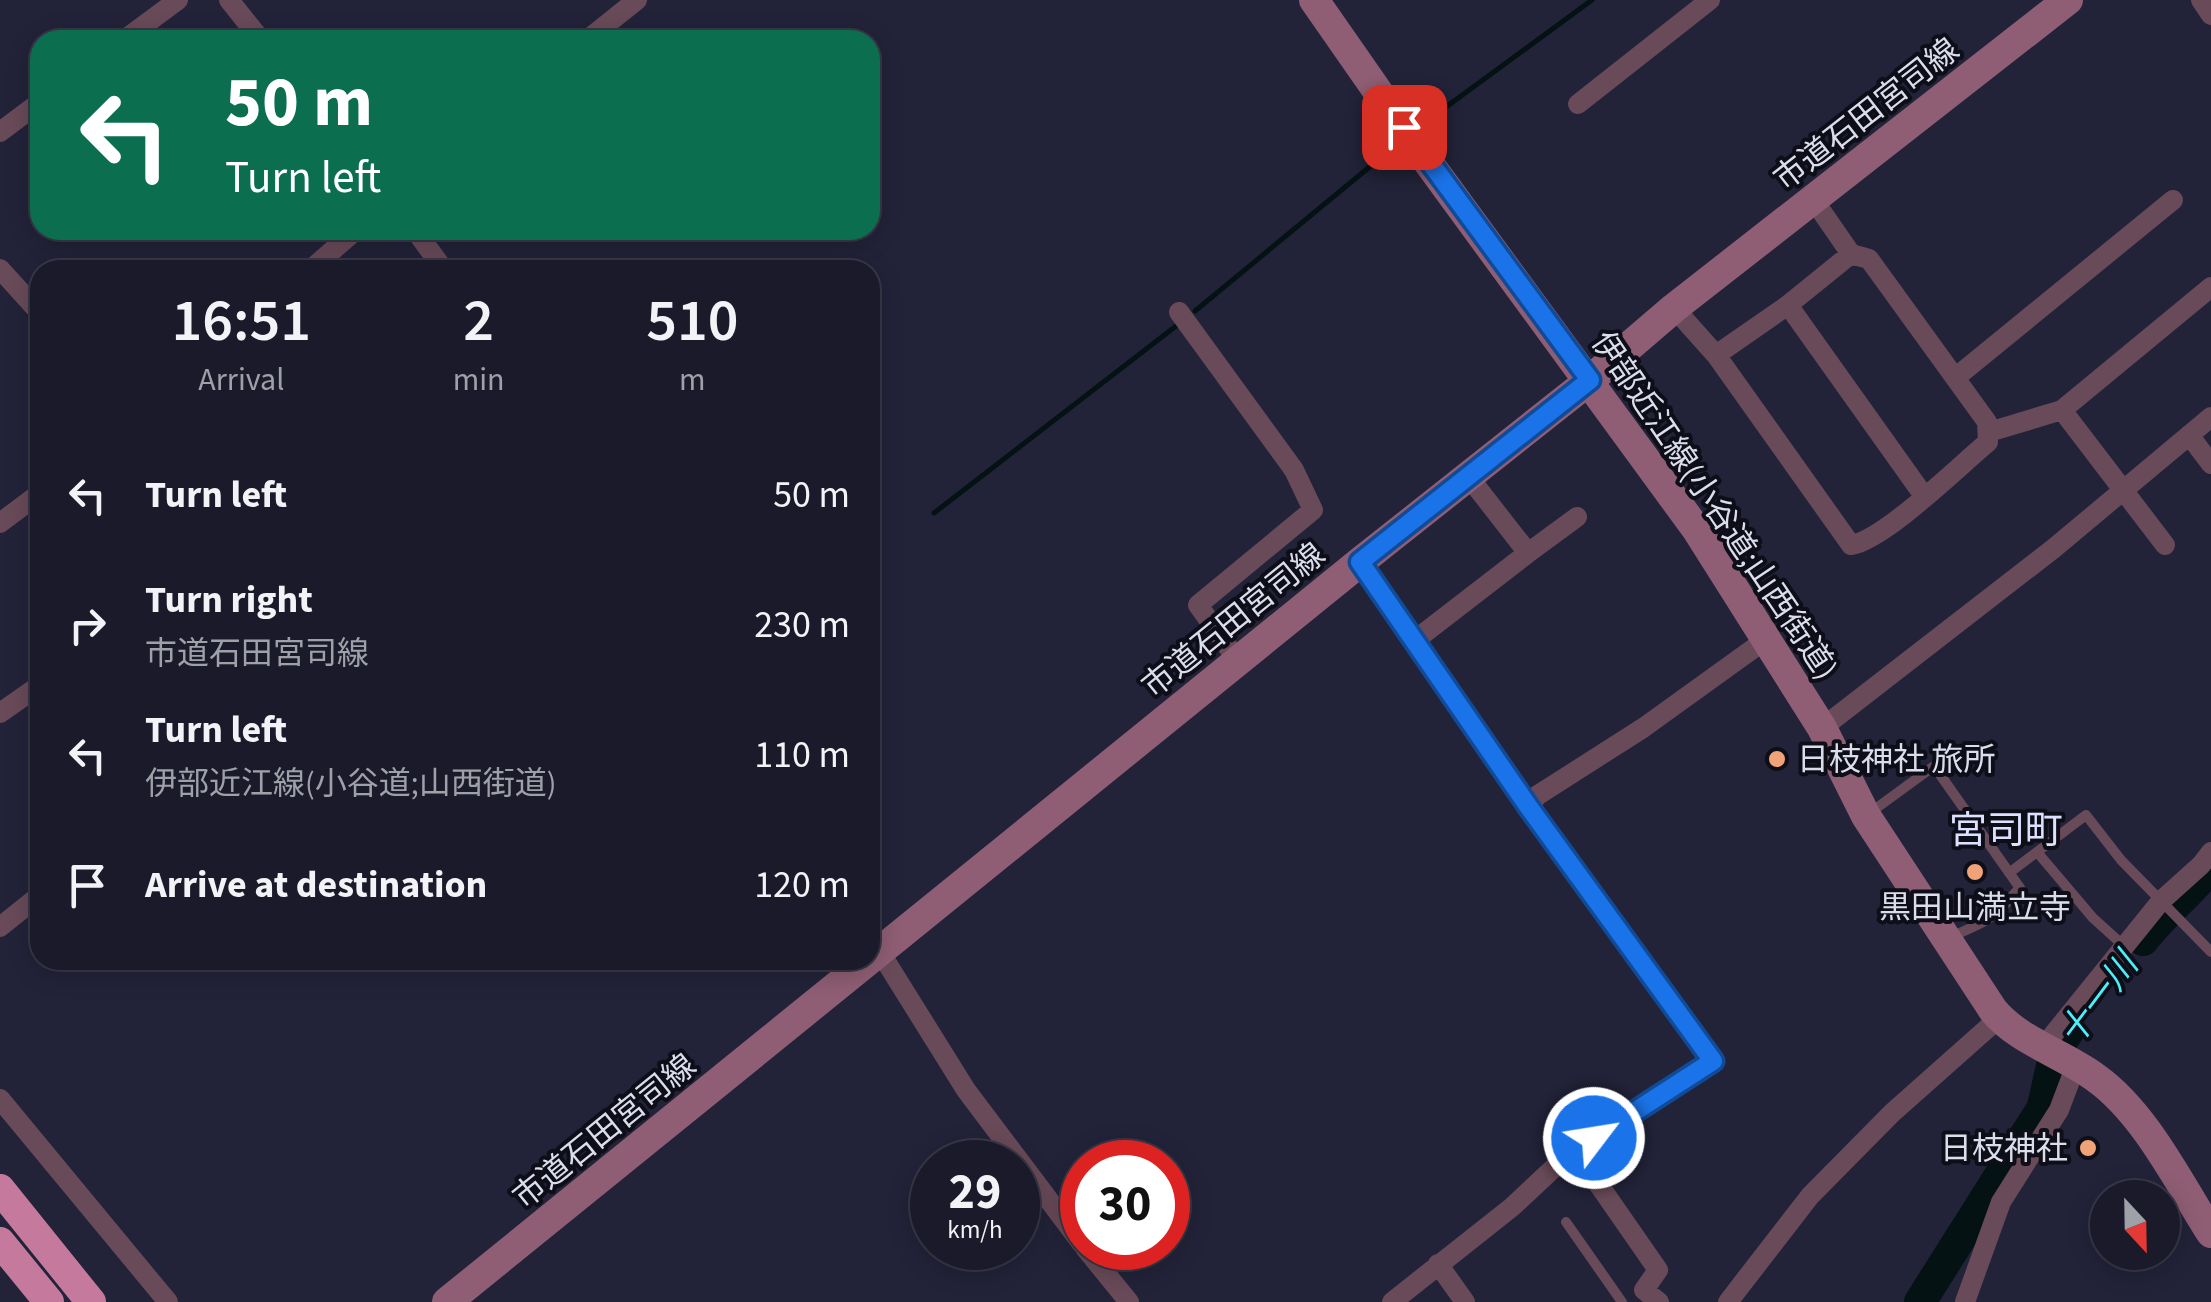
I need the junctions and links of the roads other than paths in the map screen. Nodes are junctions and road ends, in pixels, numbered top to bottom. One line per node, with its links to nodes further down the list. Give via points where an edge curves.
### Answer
1 (178, 0): 9 (street)
2 (228, 0): 10 (street)
3 (637, 0): 11 (street)
4 (1314, 0): 28 (street, 伊部近江線(小谷道;山西街道))
5 (1710, 0): 12 (street)
6 (2201, 0): 8 (street)
7 (2060, 3): 15 (street, 市道石田宮司線)
8 (2211, 15)
9 (138, 30)
10 (253, 30)
11 (600, 30)
12 (1578, 104)
13 (30, 110): 14 (street)
14 (0, 132)
15 (1812, 199): 18 (street); 24 (street, 市道石田宮司線)
16 (2172, 200): 27 (street)
17 (344, 240): 19 (street)
18 (1851, 254): 23 (street); 27 (street, via 1869,258)
19 (322, 260)
20 (0, 269): 22 (street)
21 (2208, 297): 29 (street)
22 (30, 303)
23 (1788, 305): 26 (street); 36 (street)
24 (1674, 308): 26 (street); 28 (street, 市道石田宮司線)
25 (1179, 312): 45 (street, via 1294,470 1313,510 1198,605)
26 (1716, 355): 36 (street, via 1851,545)
27 (1955, 378): 31 (street)
28 (1590, 380): 34 (street, 市道石田宮司線); 43 (street, 伊部近江線(小谷道;山西街道))
29 (2062, 410): 31 (street); 35 (street)
30 (2211, 417): 32 (street)
31 (1989, 432): 36 (street, via 1988,442)
32 (2189, 435): 33 (street); 35 (street)
33 (2211, 464)
34 (1468, 476): 41 (street); 42 (street, 市道石田宮司線)
35 (2124, 488): 40 (street); 48 (street)
36 (1924, 496)
37 (30, 500): 39 (street)
38 (1577, 517): 41 (street)
39 (0, 523)
40 (2165, 545)
41 (1528, 552): 44 (street)
42 (1360, 562): 44 (street); 45 (street, 市道石田宮司線)
43 (1768, 638): 48 (street, 伊部近江線(小谷道;山西街道)); 49 (street)
44 (1414, 641): 49 (street)
45 (1238, 661): 58 (street, 市道石田宮司線)
46 (30, 691): 47 (street)
47 (0, 713)
48 (1822, 728): 50 (street, 伊部近江線(小谷道;山西街道))
49 (1528, 806): 66 (street, via 1713,1061)
50 (1866, 816): 53 (lane, via 1934,766); 57 (street, 伊部近江線(小谷道;山西街道))
51 (2037, 852): 53 (lane); 55 (lane, via 2086,815); 59 (lane)
52 (2211, 852): 55 (street)
53 (2009, 873): 57 (lane, via 2020,888 2005,905)
54 (30, 904): 56 (street)
55 (2167, 906): 59 (street); 61 (lane)
56 (0, 928)
57 (1946, 938): 63 (street, 伊部近江線(小谷道;山西街道))
58 (880, 940)
59 (2125, 946): 64 (street)
60 (880, 952): 68 (street, via 966,1090)
61 (2211, 952)
62 (844, 970): 79 (street, 市道石田宮司線)
63 (1999, 1018): 64 (street, 伊部近江線(小谷道;山西街道)); 75 (street, via 1810,1196)
64 (2057, 1054): 70 (street, 伊部近江線(小谷道;山西街道), via 2100,1080 2146,1130); 84 (street, via 2059,1110 2001,1202)
65 (0, 1099): 78 (street)
66 (1574, 1148): 72 (street); 74 (street, via 1658,1270)
67 (0, 1190): 77 (highway)
68 (1060, 1214)
69 (1566, 1222): 83 (lane)
70 (2211, 1233)
71 (0, 1242): 76 (highway)
72 (1438, 1264): 81 (street); 82 (street)
73 (1103, 1270): 80 (street)
74 (1647, 1298)
75 (1731, 1301)
76 (49, 1302)
77 (91, 1302)
78 (168, 1302)
79 (447, 1302)
80 (1129, 1302)
81 (1392, 1302)
82 (1464, 1302)
83 (1622, 1302)
84 (1965, 1302)

